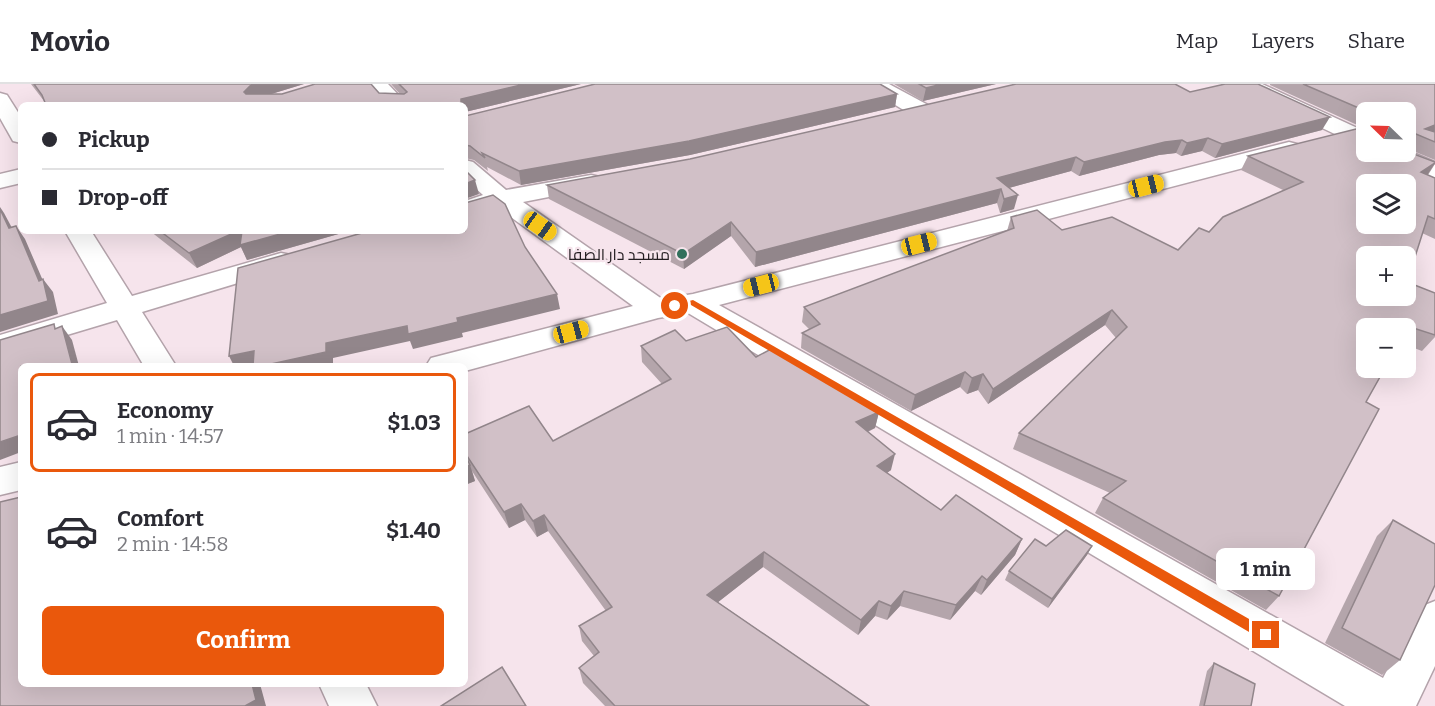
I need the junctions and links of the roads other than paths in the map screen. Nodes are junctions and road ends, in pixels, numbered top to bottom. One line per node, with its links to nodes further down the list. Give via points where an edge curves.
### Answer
1 (377, 84): 5 (street)
2 (874, 84): 6 (street, via 932,107)
3 (1245, 84): 8 (street)
4 (0, 99): 7 (street)
5 (395, 102)
6 (886, 118)
7 (18, 131)
8 (1356, 136)
9 (1356, 137): 20 (street)
10 (1415, 162): 12 (street)
11 (468, 170): 16 (street)
12 (1435, 171)
13 (18, 177): 15 (street)
14 (608, 179): 16 (street)
15 (0, 181)
16 (501, 198): 17 (street); 22 (street)
17 (468, 208)
18 (80, 234): 21 (street)
19 (307, 254): 21 (street)
20 (693, 303): 22 (street); 31 (street)
21 (124, 306): 23 (street); 24 (street)
22 (657, 309): 25 (street)
23 (0, 345)
24 (158, 363)
25 (453, 363)
26 (18, 477): 27 (street)
27 (0, 481)
28 (1435, 620): 32 (street)
29 (343, 687): 30 (street)
30 (354, 706)
31 (1388, 706)
32 (1393, 706)

